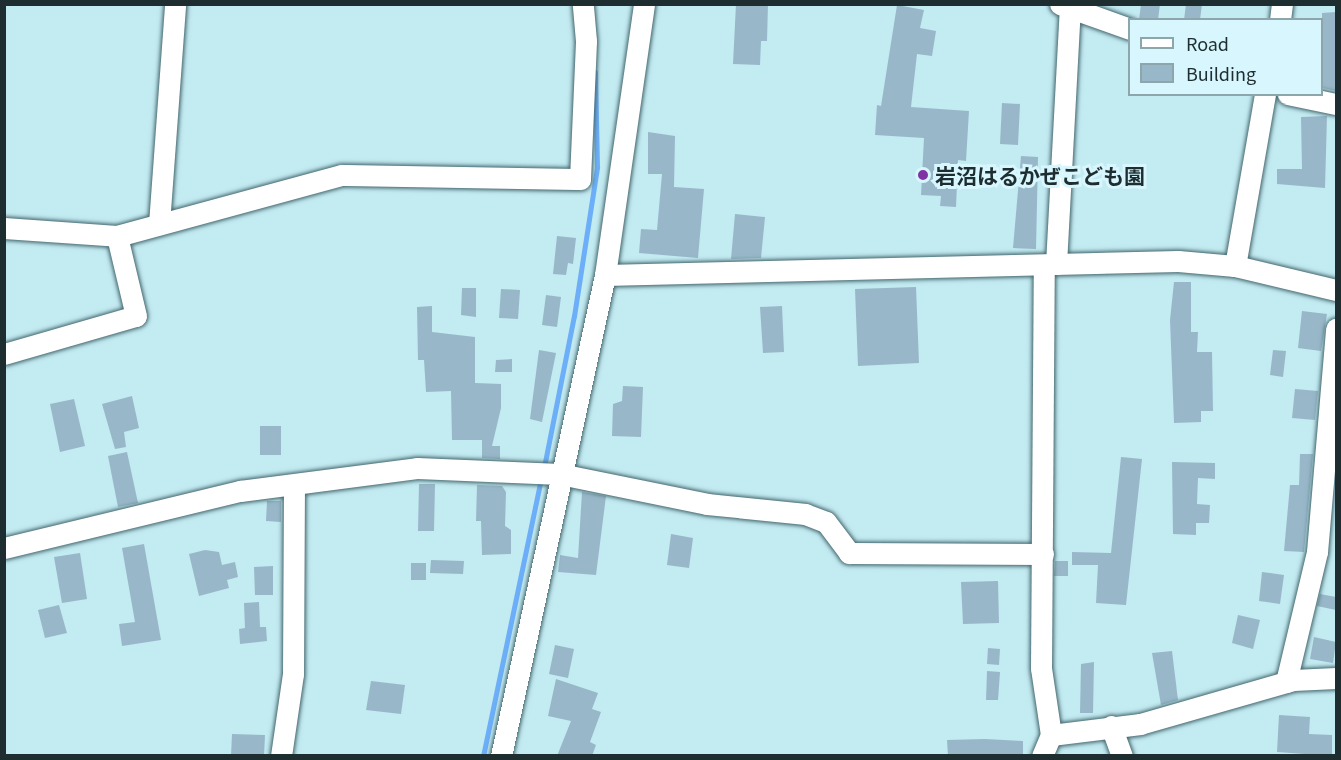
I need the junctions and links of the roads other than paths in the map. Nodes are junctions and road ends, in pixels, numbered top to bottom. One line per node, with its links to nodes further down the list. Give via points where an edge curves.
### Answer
1 (175, 4): 9 (street)
2 (584, 4): 9 (street, via 580,179 342,175)
3 (644, 4): 14 (street)
4 (1065, 6): 5 (street); 12 (street)
5 (1128, 28)
6 (1265, 96): 13 (street)
7 (1298, 96): 8 (street)
8 (1336, 104)
9 (159, 224): 11 (street)
10 (4, 228): 11 (street)
11 (117, 236): 17 (street, via 136,316)
12 (1050, 265): 13 (street, via 1178,261); 14 (street); 21 (street)
13 (1235, 266): 15 (street)
14 (605, 275): 18 (street)
15 (1336, 290)
16 (1336, 329): 23 (street, via 1317,552)
17 (4, 354)
18 (560, 474): 19 (street, via 417,468); 21 (street, via 707,504 805,514 826,522 849,553); 27 (street)
19 (294, 486): 20 (street, via 240,491); 26 (street, via 293,674)
20 (4, 548)
21 (1043, 554): 25 (street, via 1041,668)
22 (1336, 678): 23 (street)
23 (1286, 682): 24 (street, via 1140,724)
24 (1111, 726): 25 (street); 29 (street)
25 (1051, 735): 28 (street)
26 (281, 756)
27 (501, 756)
28 (1042, 756)
29 (1122, 756)

